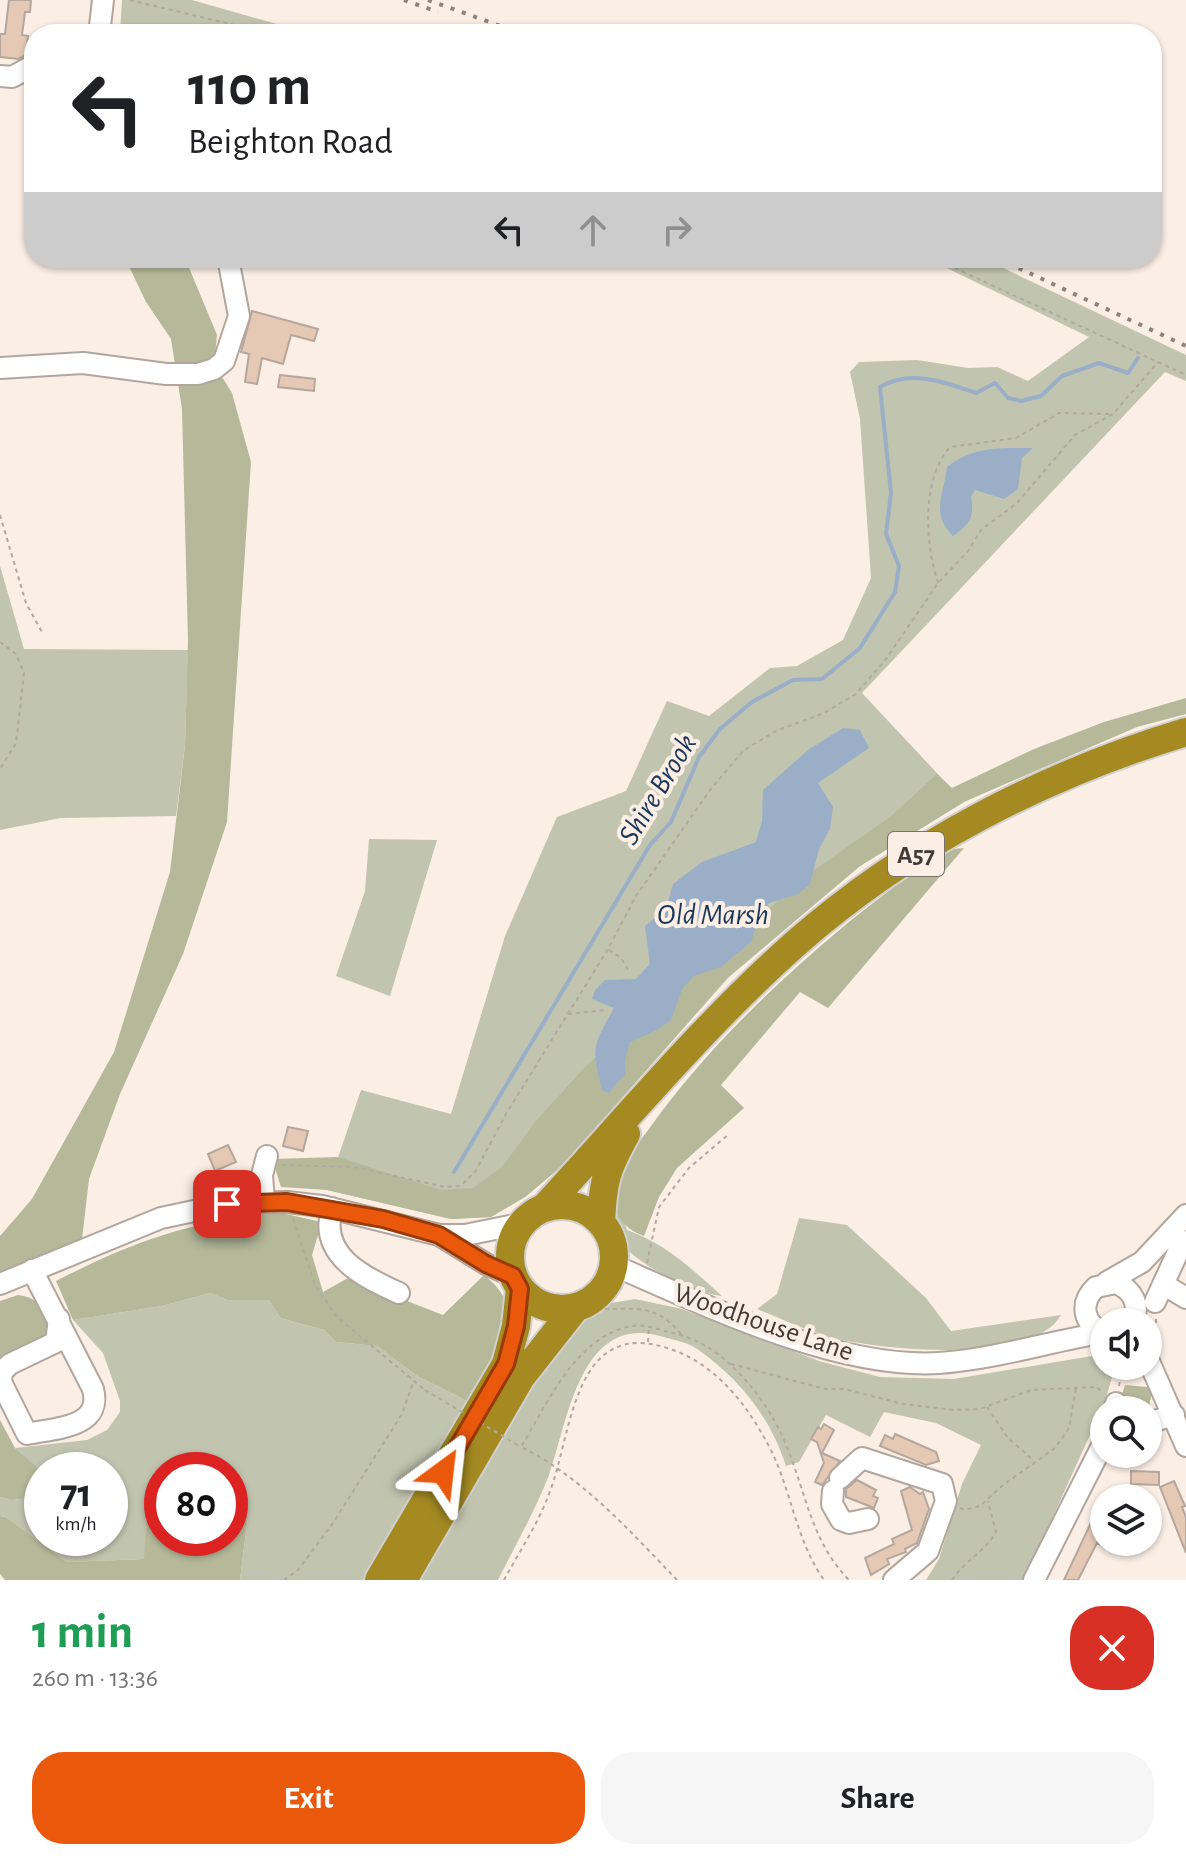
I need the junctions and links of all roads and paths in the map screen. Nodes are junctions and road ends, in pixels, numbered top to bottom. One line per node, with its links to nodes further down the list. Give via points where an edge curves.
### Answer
1 (103, 0): 3 (street)
2 (130, 0): 4 (path)
3 (100, 24)
4 (230, 24)
5 (24, 70): 6 (street)
6 (0, 76)
7 (230, 268): 10 (street, via 239,316 224,361 214,369 166,374 83,363)
8 (955, 268): 9 (path)
9 (1158, 362): 11 (path); 12 (path)
10 (0, 368)
11 (1186, 375)
12 (1113, 414): 14 (path, via 1075,435 1017,503 981,530); 14 (path, via 1059,413 1016,438 950,447 938,461 929,505 929,555)
13 (0, 515): 15 (path, via 26,603)
14 (938, 583): 19 (path, via 856,694 744,750 669,846)
15 (42, 632)
16 (0, 642): 18 (path, via 16,654 24,673 16,743)
17 (1186, 732): 23 (highway, A57, via 1108,756 1031,791 896,866 796,943)
18 (0, 769)
19 (608, 949): 20 (path); 22 (path)
20 (630, 973)
21 (605, 1010): 22 (path)
22 (567, 1014): 25 (path, via 475,1172 460,1186 354,1167)
23 (647, 1095): 28 (highway, A57); 31 (highway, A57, via 609,1163)
24 (729, 1134): 38 (path, via 689,1168 659,1207)
25 (266, 1161): 26 (street)
26 (264, 1202): 27 (street); 37 (street, via 161,1218)
27 (287, 1202): 29 (street); 59 (path, via 315,1285 337,1317)
28 (545, 1207): 31 (highway, via 578,1207); 32 (highway)
29 (332, 1208): 33 (street); 44 (street, via 328,1227 349,1267)
30 (1186, 1215): 35 (street)
31 (601, 1222): 36 (highway, via 611,1238)
32 (520, 1224): 33 (street); 40 (highway, via 509,1251)
33 (439, 1235): 40 (street)
34 (1183, 1241): 42 (street)
35 (1146, 1258): 39 (street); 42 (street); 43 (street)
36 (613, 1265): 38 (street, Woodhouse Lane); 46 (highway, via 606,1284)
37 (32, 1270): 41 (street); 50 (street)
38 (644, 1279): 55 (street, Woodhouse Lane, via 763,1327 871,1357 937,1363)
39 (1107, 1282): 43 (street); 49 (street, via 1089,1293)
40 (516, 1283): 46 (highway, via 540,1305); 73 (highway, via 516,1326 506,1364)
41 (0, 1284)
42 (1163, 1284): 45 (street); 48 (path)
43 (1130, 1291): 47 (street)
44 (399, 1293)
45 (1186, 1298)
46 (578, 1306): 53 (path, via 647,1308 668,1318); 74 (highway, via 521,1377)
47 (1136, 1308)
48 (1160, 1308)
49 (1084, 1311): 51 (street); 55 (street)
50 (59, 1319): 50 (street, via 93,1389 95,1407 78,1423 27,1434 1,1382 2,1372 56,1342)
51 (1090, 1324)
52 (649, 1328): 53 (path); 56 (path); 65 (path, via 636,1325 597,1340 554,1392)
53 (682, 1335): 57 (path, via 710,1347)
54 (1090, 1335): 55 (street, Woodhouse Lane)
55 (1061, 1340)
56 (647, 1343): 67 (path, via 620,1347 596,1362 573,1405); 77 (path, via 694,1357 742,1403 768,1443 798,1528)
57 (730, 1364): 62 (path, via 903,1404 954,1410); 78 (path, via 765,1402 790,1454 818,1538)
58 (1162, 1374): 63 (street)
59 (413, 1381): 65 (path, bridge); 72 (path, via 402,1414 333,1523 298,1570)
60 (1077, 1387): 61 (path, via 1097,1387); 62 (path, via 1031,1390); 66 (path, via 1069,1428 1055,1448)
61 (1106, 1396)
62 (987, 1407): 66 (path, via 1008,1438)
63 (1177, 1409): 64 (street)
64 (1186, 1446)
65 (521, 1447): 67 (path)
66 (1035, 1462): 70 (path)
67 (556, 1467): 75 (path, via 549,1494); 76 (path)
68 (1091, 1468): 81 (street)
69 (948, 1487): 70 (path, via 965,1510); 71 (street, via 862,1458 837,1484 832,1504 841,1520); 79 (street, via 928,1551)
70 (988, 1500): 80 (path, via 996,1532)
71 (868, 1519)
72 (284, 1580)
73 (379, 1580)
74 (403, 1580)
75 (504, 1580)
76 (677, 1580)
77 (824, 1580)
78 (849, 1580)
79 (894, 1580)
80 (952, 1580)
81 (1034, 1580)

